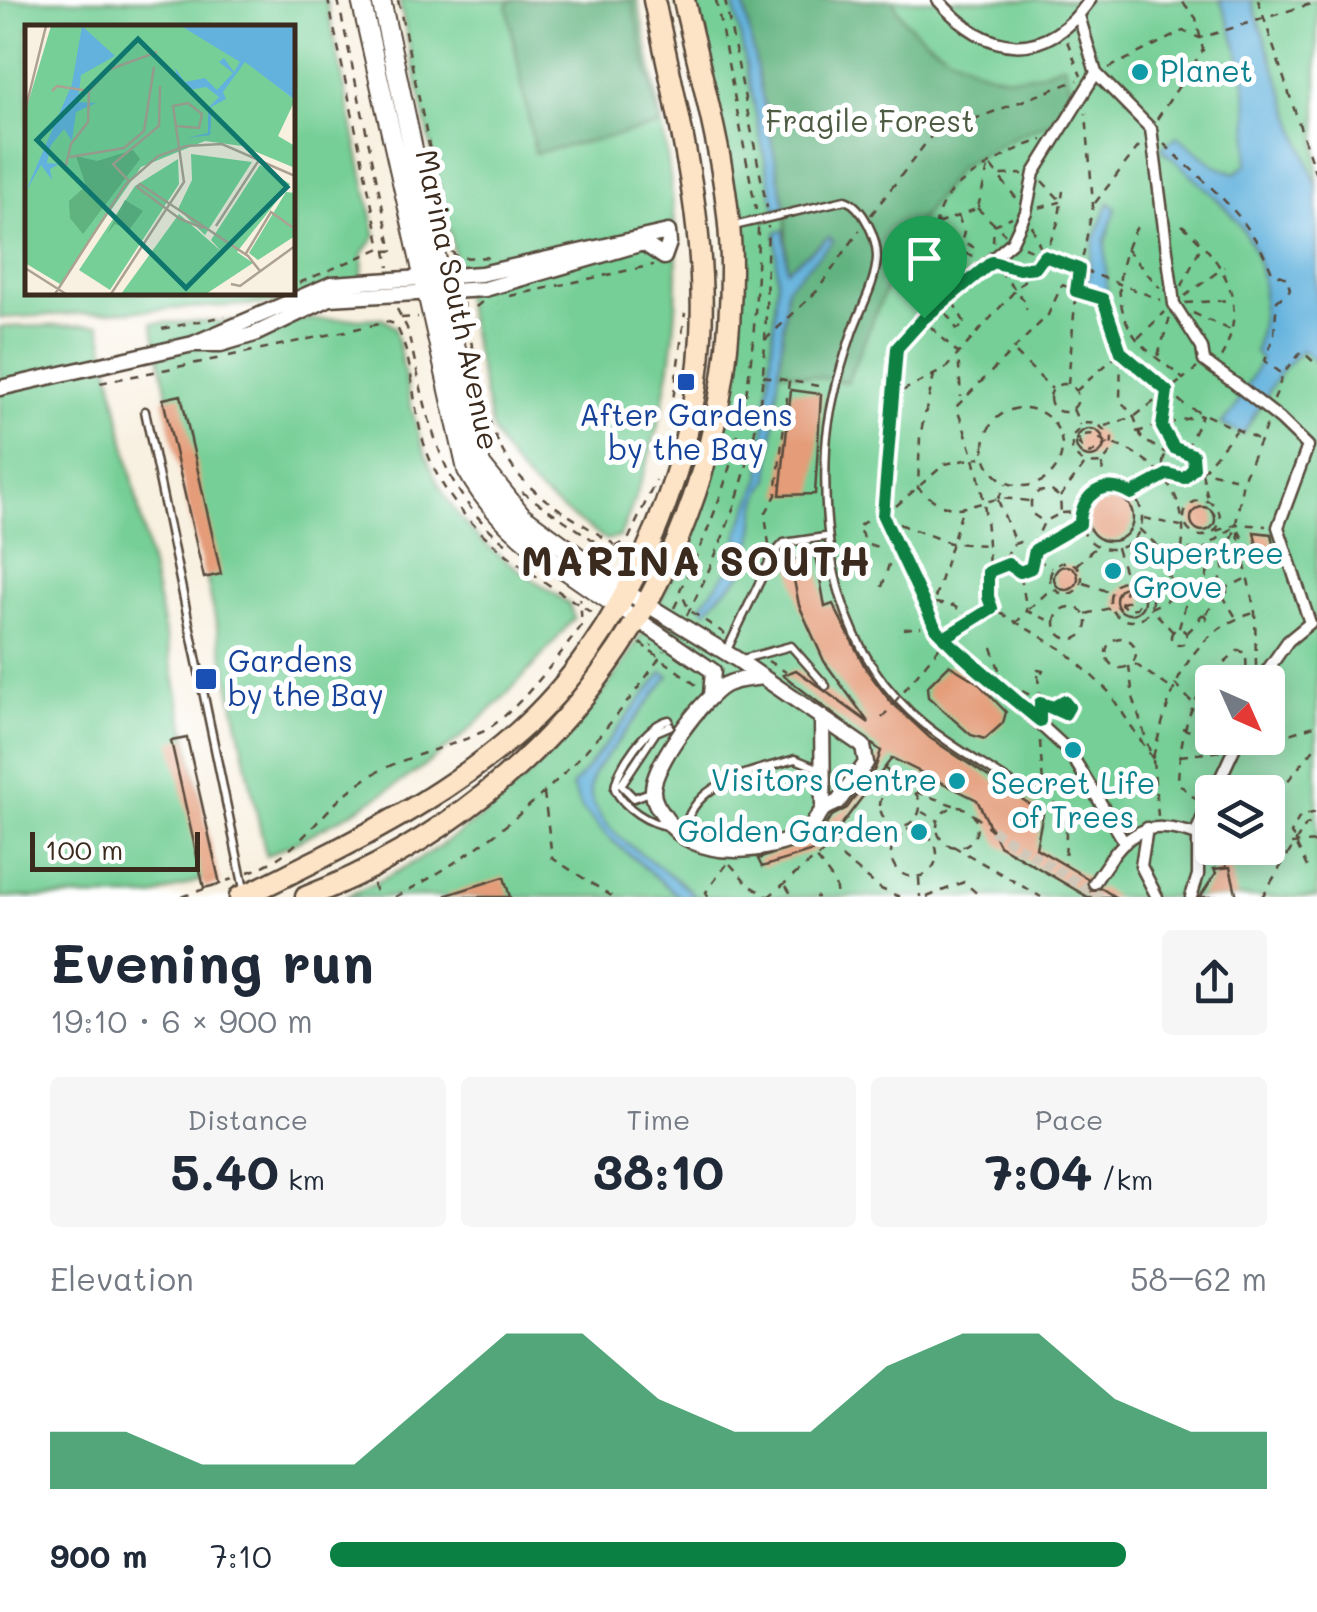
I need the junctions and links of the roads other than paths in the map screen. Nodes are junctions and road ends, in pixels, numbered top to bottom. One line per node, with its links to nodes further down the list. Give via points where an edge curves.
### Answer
1 (361, 0): 10 (street, Marina South Avenue)
2 (381, 0): 10 (street, Marina South Avenue)
3 (654, 0): 16 (main road, via 694,192 702,337 674,480)
4 (684, 0): 9 (main road)
5 (938, 0): 7 (street, via 985,38 1016,49 1060,34)
6 (1090, 0): 7 (street)
7 (1079, 16): 8 (street)
8 (1096, 72): 14 (street, bridge, via 1150,129 1174,304 1210,364); 31 (street, via 1034,173 1012,242 897,348 883,516 894,555 943,641 1069,750)
9 (728, 226): 15 (lane, via 845,200 866,222 876,248 876,268 835,390 826,444); 17 (main road, via 729,340 718,419 679,544)
10 (431, 284): 10 (street, via 545,262 668,232 664,257 644,243 485,290); 11 (street, via 330,298 221,344 193,344); 16 (street, Marina South Avenue, via 481,464 522,516)
11 (0, 388)
12 (145, 411): 34 (lane)
13 (1315, 434): 14 (street)
14 (1308, 446): 19 (street, via 1278,527 1310,624)
15 (825, 537): 18 (lane, via 784,543 772,556); 25 (lane, via 839,602 878,674 922,722)
16 (621, 599): 17 (street); 34 (main road, via 564,683 502,746 416,808)
17 (642, 613): 18 (street); 22 (street, via 713,671); 35 (main road, via 565,716 489,790 404,850)
18 (732, 656): 20 (street); 21 (lane, via 791,646)
19 (1271, 665)
20 (763, 677): 22 (street, via 736,680); 23 (street)
21 (826, 686)
22 (711, 695): 26 (street, via 655,771)
23 (822, 717): 24 (street); 27 (street, via 867,755 848,790)
24 (825, 771): 27 (street); 29 (lane, via 795,759 703,792)
25 (1012, 784)
26 (652, 790): 29 (street); 29 (lane, via 634,798 622,784 656,732 670,723 654,726 615,790 657,826)
27 (823, 809): 29 (street, via 798,838 746,849 703,847)
28 (1153, 826): 30 (street); 31 (street); 36 (street, via 1141,866)
29 (677, 831)
30 (1195, 834)
31 (1125, 843): 33 (street)
32 (1198, 865): 37 (street)
33 (1094, 883)
34 (242, 896)
35 (306, 897)
36 (1157, 897)
37 (1191, 897)

